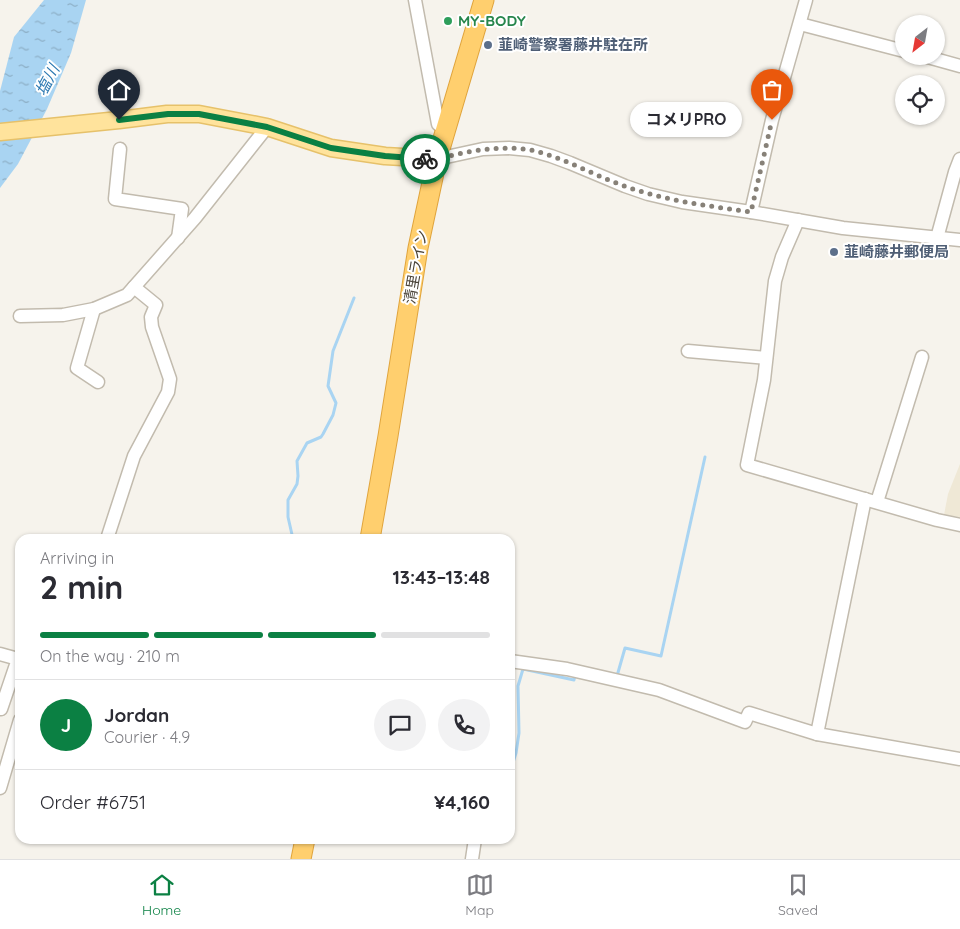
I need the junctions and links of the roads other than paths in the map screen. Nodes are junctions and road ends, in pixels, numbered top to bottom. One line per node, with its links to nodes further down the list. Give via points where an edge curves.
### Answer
1 (415, 0): 9 (street, via 438,124)
2 (484, 0): 9 (highway, 清里ライン)
3 (806, 0): 4 (street)
4 (800, 24): 5 (street); 14 (street, via 772,120)
5 (895, 49)
6 (945, 62): 7 (street)
7 (960, 66)
8 (267, 127): 10 (main road, via 199,114 168,114); 12 (main road, via 331,148); 16 (street)
9 (445, 130): 12 (highway, 清里ライン)
10 (0, 132)
11 (120, 149): 16 (street, via 115,199 182,209)
12 (437, 159): 14 (street, via 483,150 530,150 648,194); 30 (highway, 清里ライン, via 418,248)
13 (960, 159): 17 (street)
14 (751, 212): 15 (street)
15 (798, 220): 17 (street); 24 (street, via 775,281)
16 (178, 238): 19 (street)
17 (937, 238): 18 (street)
18 (960, 240)
19 (134, 287): 20 (street, via 127,295); 29 (street, via 156,306 151,318 152,326 170,379 168,392 134,456)
20 (94, 309): 21 (street, via 63,315); 25 (street, via 77,368)
21 (20, 316)
22 (688, 352): 24 (street)
23 (922, 357): 27 (street)
24 (766, 358): 26 (street, via 747,466)
25 (98, 382)
26 (865, 499): 27 (street); 37 (street)
27 (877, 502): 28 (street)
28 (960, 525)
29 (109, 534)
30 (371, 534)
31 (0, 654): 32 (street)
32 (15, 658)
33 (515, 662): 37 (street, via 567,669 659,690 744,722 749,713)
34 (15, 670): 35 (street)
35 (1, 709): 36 (street)
36 (15, 713)
37 (817, 734): 39 (street)
38 (15, 737): 40 (street)
39 (960, 759)
40 (1, 783)
41 (304, 844): 43 (highway)
42 (474, 844): 44 (street)
43 (301, 859)
44 (472, 859)

